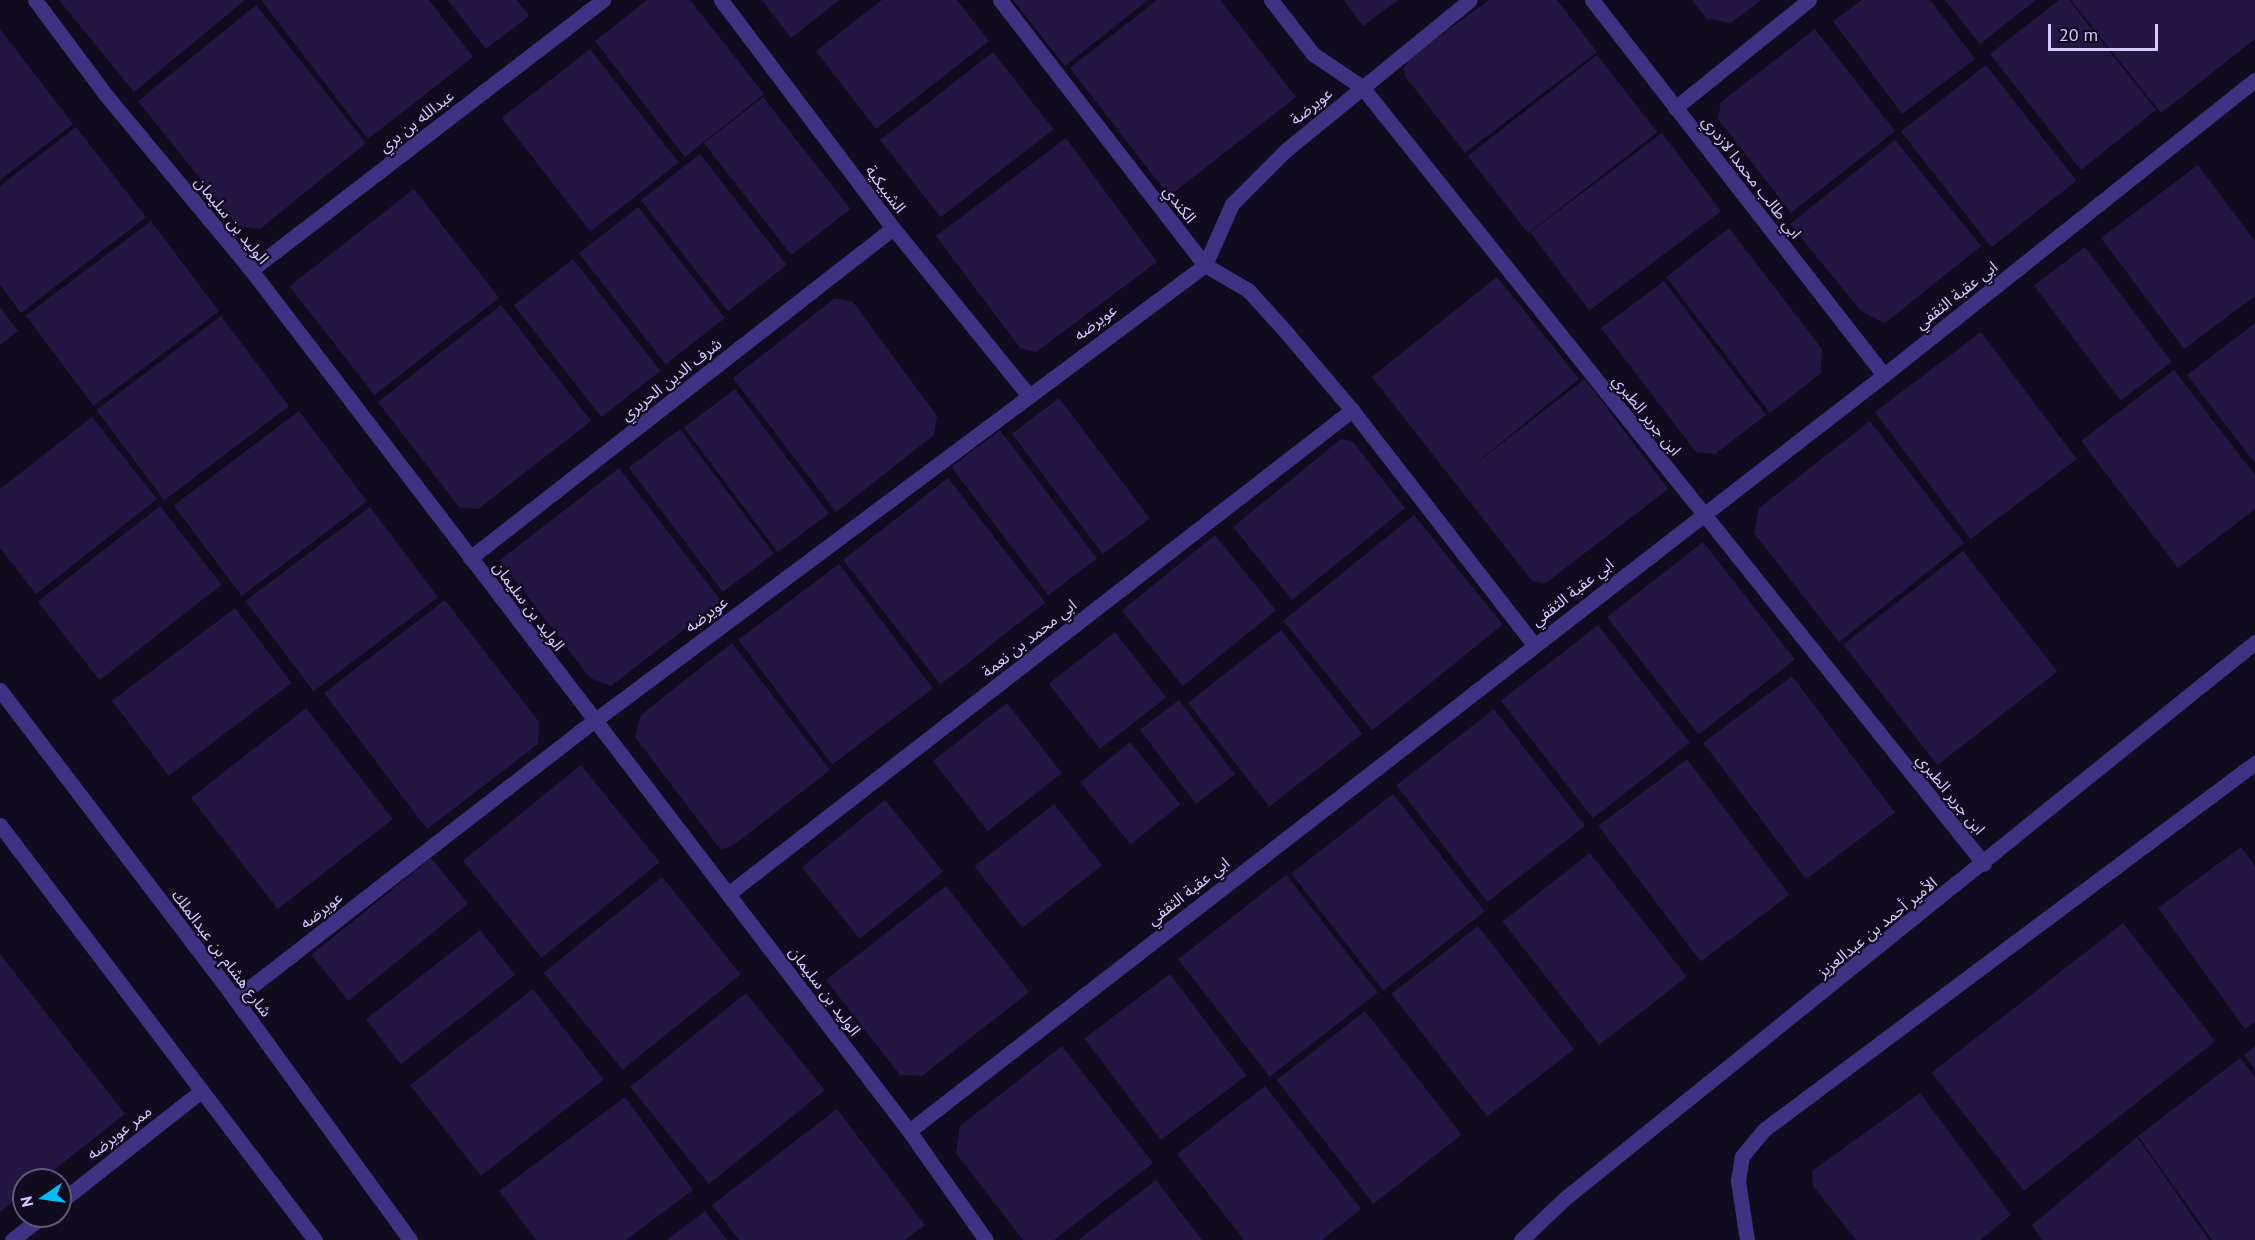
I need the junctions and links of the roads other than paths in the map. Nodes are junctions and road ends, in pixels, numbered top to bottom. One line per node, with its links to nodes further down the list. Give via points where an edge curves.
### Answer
1 (35, 0): 14 (street, الوليد بن سليمان, via 105,94)
2 (603, 0): 14 (street, عبدالله بن بري)
3 (721, 0): 12 (street, الشبيكية)
4 (1000, 0): 13 (street, الكندي)
5 (1271, 0): 10 (street, ابن جرير الطبري, via 1313,54)
6 (1470, 0): 10 (street, عويرضة)
7 (1592, 0): 11 (street, ابي طالب محمدا لازدري)
8 (1809, 0): 11 (street)
9 (2255, 80): 15 (street, ابي عقبة الثقفي)
10 (1362, 87): 13 (street, عويرضة, via 1286,150 1232,204); 18 (street, ابن جرير الطبري)
11 (1675, 108): 15 (street, ابي طالب محمدا لازدري)
12 (893, 228): 16 (street, الشبيكية); 19 (street, شرف الدين الحريري)
13 (1205, 265): 16 (street, عويرضه); 17 (street, الكندي, via 1248,290)
14 (251, 270): 19 (street, الوليد بن سليمان)
15 (1884, 375): 18 (street, ابي عقبة الثقفي)
16 (1028, 395): 23 (street, عويرضه)
17 (1352, 410): 21 (street, الكندي); 27 (street, ابي محمد بن نعمة)
18 (1702, 514): 21 (street, ابي عقبة الثقفي); 26 (street, ابن جرير الطبري)
19 (470, 558): 23 (street, الوليد بن سليمان)
20 (2255, 642): 26 (street, الأمير أحمد بن عبدالعزيز)
21 (1534, 645): 30 (street, ابي عقبة الثقفي)
22 (0, 690): 28 (street, شارع هشام بن عبدالملك)
23 (594, 721): 27 (street, الوليد بن سليمان); 28 (street, عويرضه)
24 (2255, 763): 38 (street, via 1765,1129 1742,1156 1738,1182)
25 (0, 825): 29 (street)
26 (1984, 864): 37 (street, الأمير أحمد بن عبدالعزيز, via 1564,1199)
27 (728, 894): 30 (street, الوليد بن سليمان)
28 (235, 999): 35 (street, شارع هشام بن عبدالملك)
29 (201, 1091): 31 (street, ممر عويرضه); 34 (street)
30 (909, 1131): 36 (street, الوليد بن سليمان)
31 (72, 1193)
32 (28, 1228): 33 (street)
33 (12, 1240)
34 (315, 1240)
35 (410, 1240)
36 (986, 1240)
37 (1521, 1240)
38 (1747, 1240)

